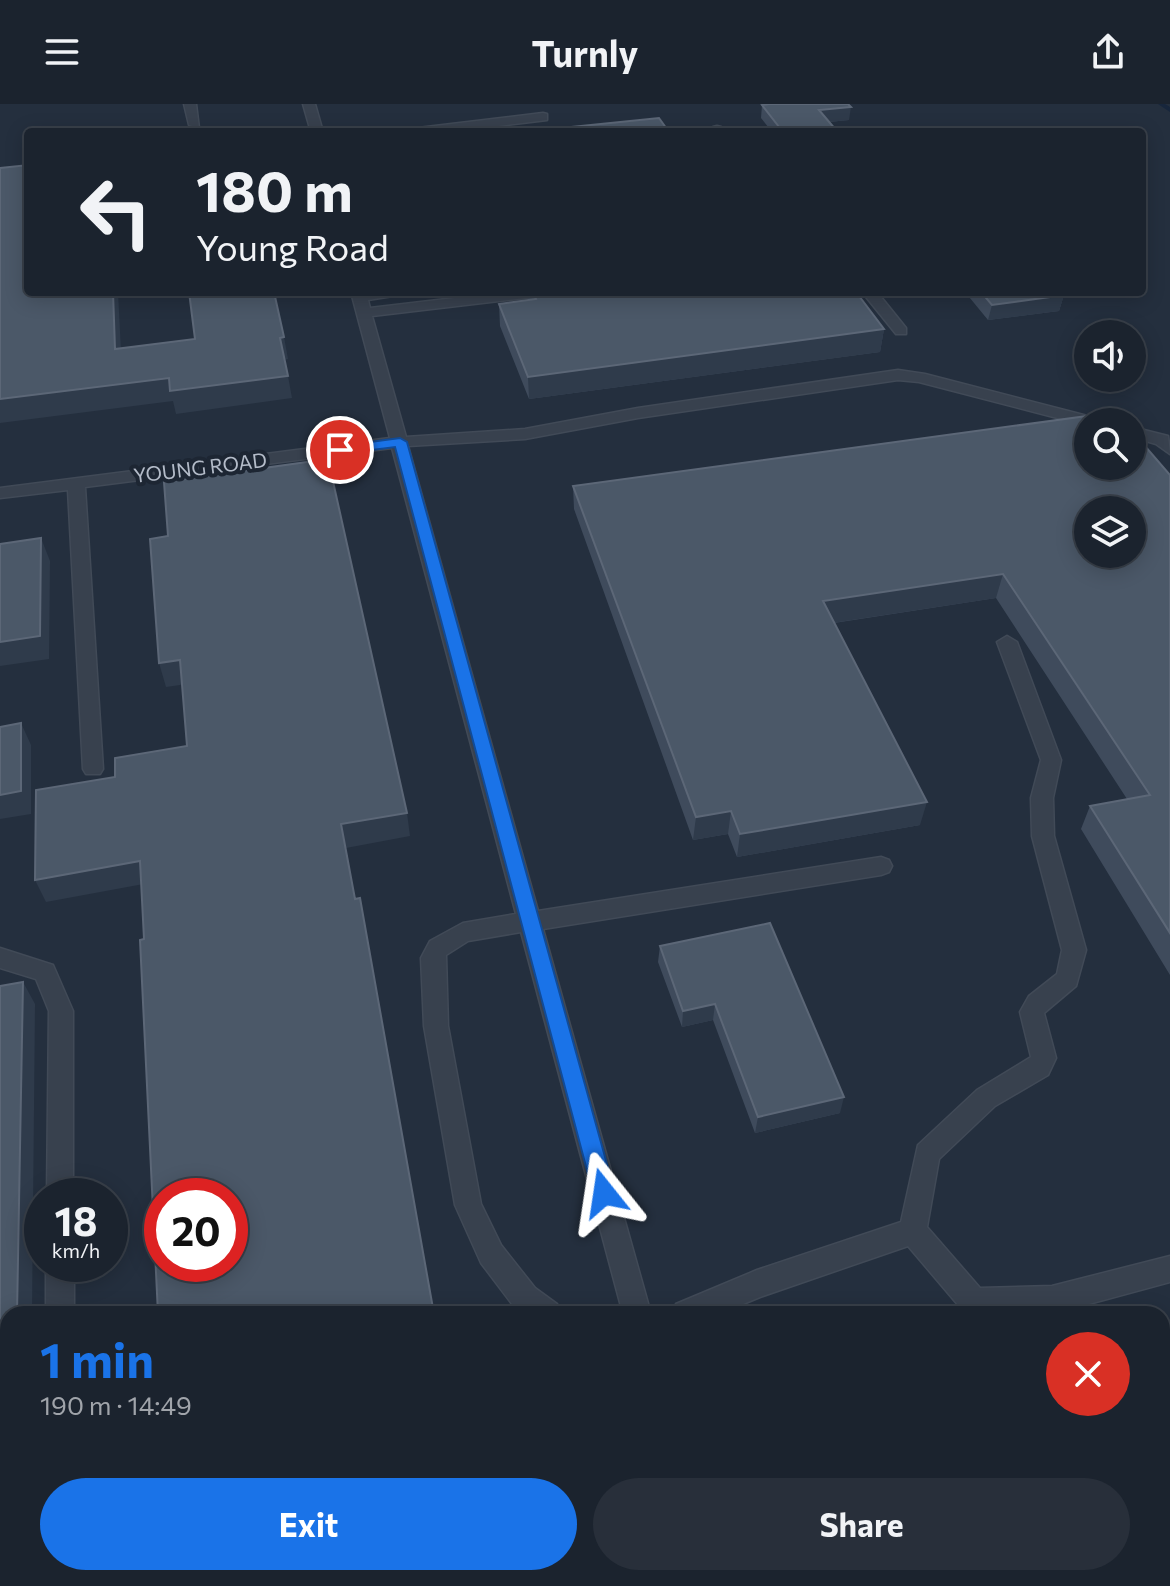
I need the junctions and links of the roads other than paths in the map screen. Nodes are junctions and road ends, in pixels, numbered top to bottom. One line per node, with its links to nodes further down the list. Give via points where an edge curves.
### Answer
1 (190, 104): 4 (lane)
2 (309, 104): 5 (lane)
3 (543, 117): 6 (lane)
4 (195, 125)
5 (316, 128)
6 (451, 128)
7 (462, 296): 9 (lane)
8 (872, 296): 10 (lane)
9 (360, 301): 13 (lane)
10 (901, 331)
11 (1074, 417): 13 (lane, YOUNG ROAD, via 898,375 525,434)
12 (1146, 436): 14 (lane, via 1162,440)
13 (400, 442): 15 (lane, YOUNG ROAD); 20 (lane)
14 (1170, 449)
15 (76, 482): 16 (lane, YOUNG ROAD); 18 (lane)
16 (0, 493)
17 (1007, 642): 23 (lane, via 1051,760 1042,798 1043,836 1074,950 1068,979 1032,1012 1044,1058 1039,1067 986,1098 927,1153)
18 (93, 769)
19 (881, 866): 20 (lane)
20 (529, 920): 27 (lane, via 463,932 438,948 433,958 436,1026 468,1205 491,1254); 28 (lane)
21 (0, 958): 22 (lane, via 45,972 61,1011)
22 (60, 1178)
23 (913, 1231): 24 (lane, via 974,1302 1052,1300); 29 (lane)
24 (1170, 1269)
25 (60, 1282): 26 (lane)
26 (60, 1306)
27 (536, 1306)
28 (635, 1306)
29 (705, 1306)

